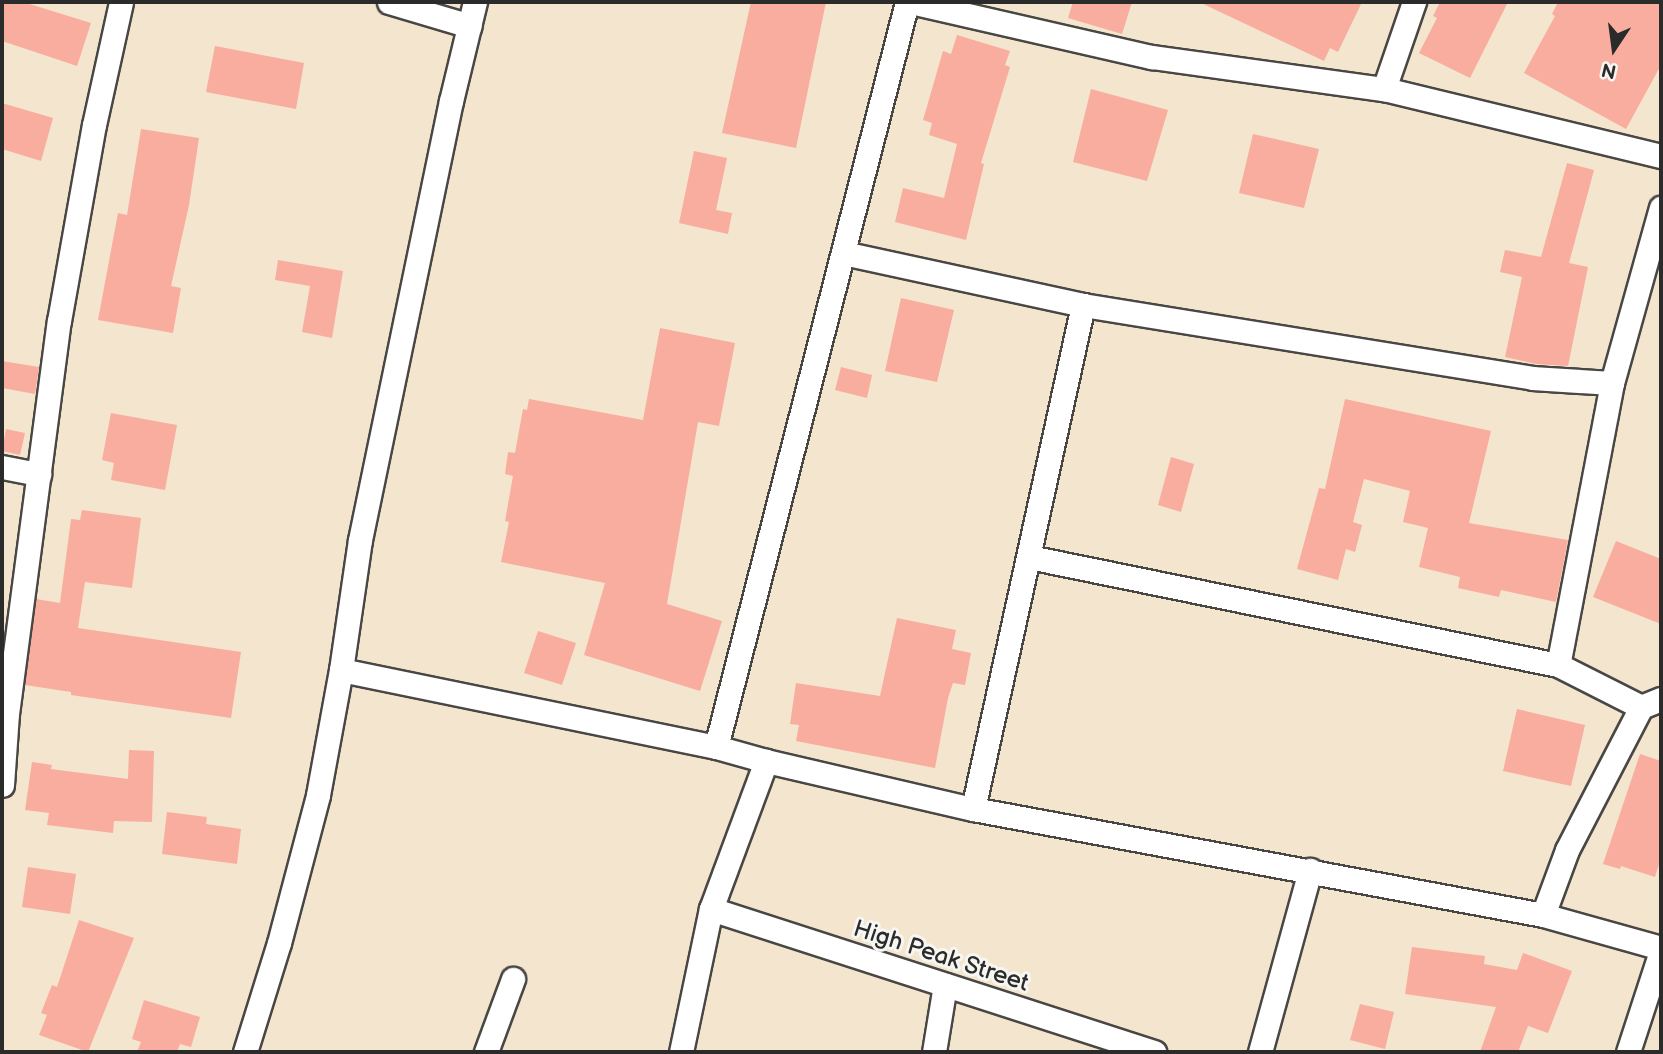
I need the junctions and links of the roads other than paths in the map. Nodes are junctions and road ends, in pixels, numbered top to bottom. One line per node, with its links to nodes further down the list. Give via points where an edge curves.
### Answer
1 (121, 2): 14 (street, via 59,321)
2 (389, 2): 6 (street)
3 (475, 2): 6 (street)
4 (909, 2): 7 (street, via 1152,57); 10 (street)
5 (1414, 2): 7 (street)
6 (470, 26): 17 (street, via 359,540)
7 (1384, 89): 8 (street)
8 (1661, 156)
9 (1661, 208): 12 (street)
10 (843, 253): 11 (street); 20 (street)
11 (1083, 305): 12 (street, via 1532,378); 15 (street)
12 (1612, 383): 16 (street)
13 (2, 467): 14 (street)
14 (39, 474): 19 (street)
15 (1029, 557): 16 (street); 23 (street)
16 (1558, 665): 18 (street)
17 (341, 670): 20 (street); 30 (street, via 318,795)
18 (1651, 703): 26 (street, via 1567,850)
19 (5, 714): 22 (street)
20 (716, 747): 21 (street)
21 (766, 761): 23 (street); 25 (street)
22 (2, 785)
23 (972, 809): 24 (street)
24 (1311, 870): 26 (street); 35 (street)
25 (710, 909): 29 (street, High Peak Street); 32 (street)
26 (1543, 915): 27 (street)
27 (1661, 950): 36 (street)
28 (513, 979): 31 (street)
29 (945, 985): 33 (street); 34 (street, High Peak Street)
30 (245, 1052)
31 (486, 1052)
32 (681, 1052)
33 (934, 1052)
34 (1155, 1052)
35 (1260, 1052)
36 (1628, 1052)

